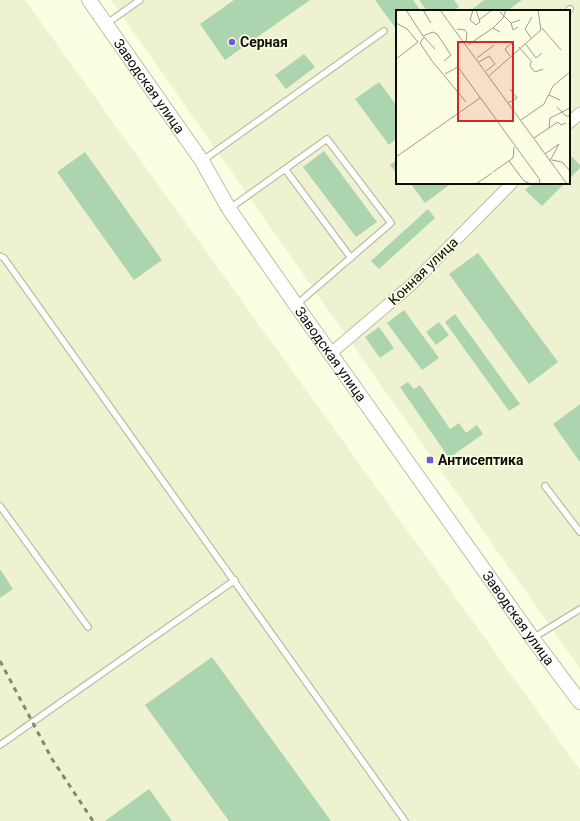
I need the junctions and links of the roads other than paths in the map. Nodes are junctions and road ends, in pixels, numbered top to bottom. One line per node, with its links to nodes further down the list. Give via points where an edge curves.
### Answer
1 (89, 0): 3 (street, Заводская улица)
2 (140, 0): 3 (lane)
3 (106, 24): 7 (street, Заводская улица)
4 (384, 31): 7 (lane)
5 (580, 112): 6 (street)
6 (570, 122)
7 (202, 161): 10 (street, Заводская улица)
8 (285, 169): 10 (lane); 12 (lane); 12 (lane, via 327,139 391,222)
9 (511, 184): 14 (street, Конная улица, via 411,285)
10 (229, 209): 13 (street, Заводская улица)
11 (0, 256): 18 (lane, via 4,258)
12 (351, 258): 13 (lane)
13 (296, 306): 14 (street, Заводская улица)
14 (330, 354): 21 (street, Заводская улица)
15 (545, 486): 17 (lane)
16 (0, 506): 20 (lane)
17 (580, 532)
18 (234, 580): 23 (lane); 24 (lane)
19 (580, 610): 21 (lane)
20 (88, 627)
21 (533, 639): 22 (street, Заводская улица)
22 (580, 702)
23 (0, 745)
24 (405, 821)

